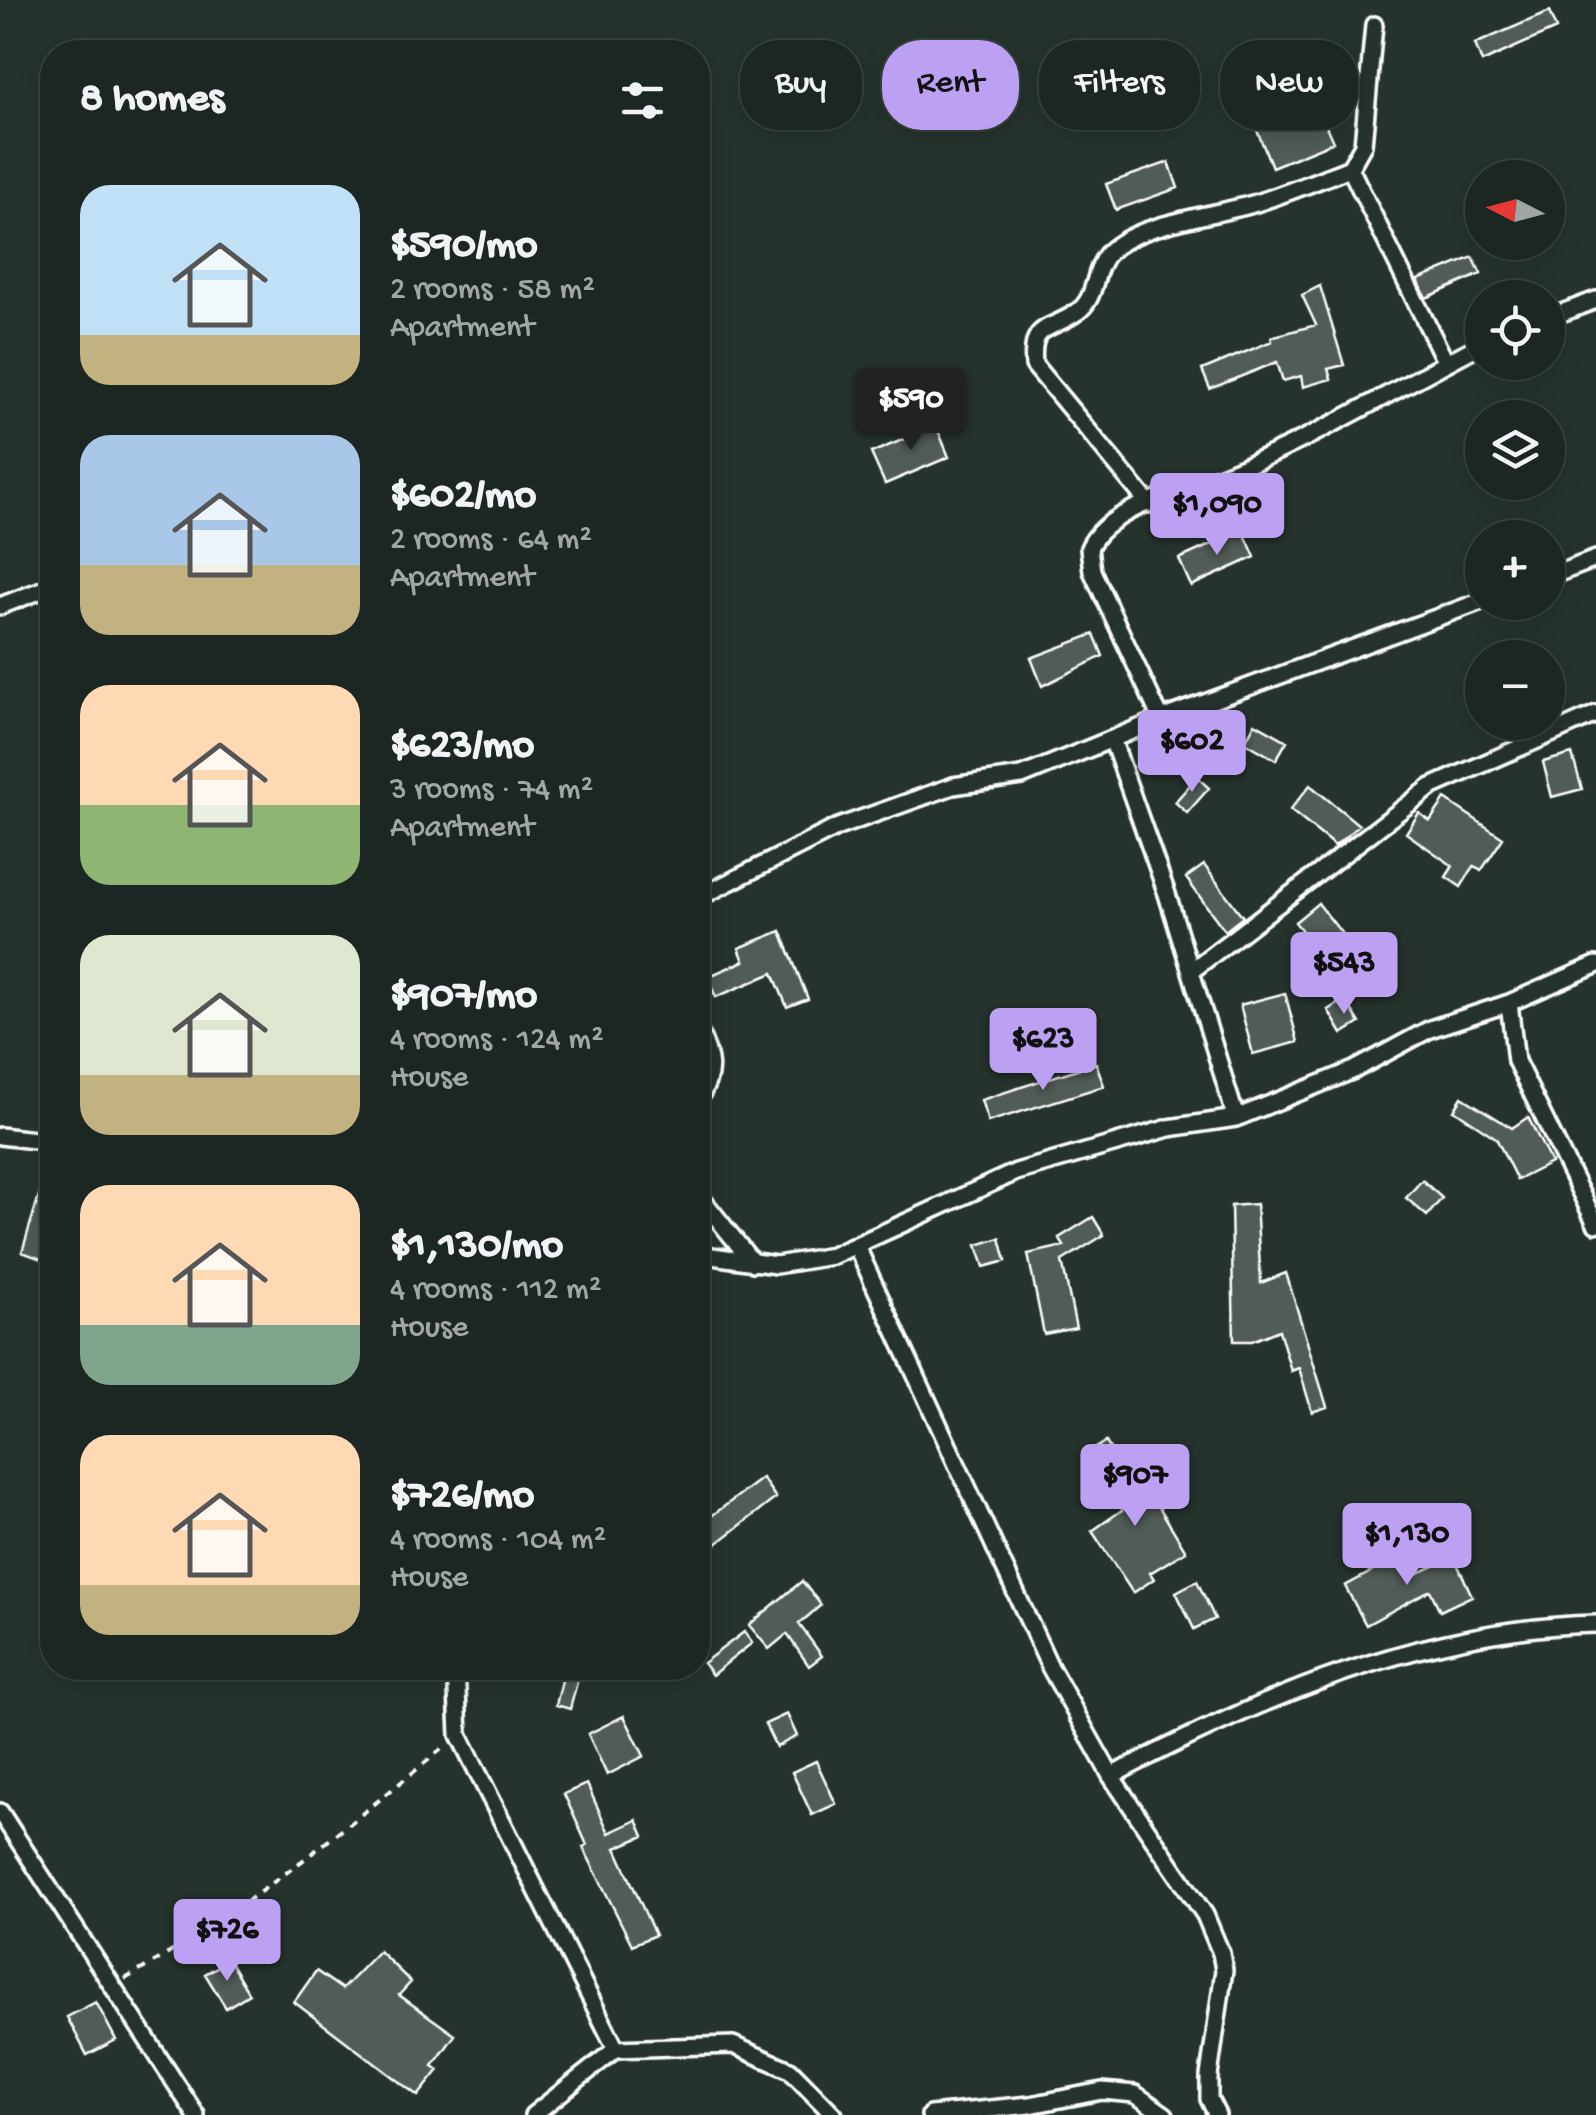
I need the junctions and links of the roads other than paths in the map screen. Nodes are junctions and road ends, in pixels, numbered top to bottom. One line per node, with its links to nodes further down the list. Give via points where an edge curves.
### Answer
1 (1374, 26): 2 (street, via 1363,144)
2 (1350, 168): 6 (street); 7 (street, via 1126,242 1100,266 1090,300 1038,332 1034,365)
3 (1596, 300): 4 (street)
4 (1565, 312)
5 (1465, 353): 6 (street)
6 (1446, 363): 7 (street, via 1244,468)
7 (1149, 504): 14 (street, via 1093,538 1088,560)
8 (1596, 560): 9 (street)
9 (1565, 571)
10 (40, 591): 11 (street)
11 (0, 606)
12 (1465, 607): 14 (street)
13 (1596, 714): 18 (street, via 1431,787)
14 (1161, 719): 15 (street)
15 (1112, 739): 16 (street, via 1022,776 953,786 838,827); 18 (street)
16 (710, 892)
17 (1596, 965): 19 (street)
18 (1191, 971): 20 (street)
19 (1510, 1003): 20 (street, via 1430,1029 1354,1070); 24 (street, via 1516,1061)
20 (1236, 1118): 25 (street, via 1169,1128 1016,1172)
21 (0, 1136): 22 (street)
22 (40, 1141)
23 (710, 1209): 27 (street)
24 (1596, 1224)
25 (856, 1245): 27 (street, via 820,1258); 30 (street, via 1050,1667)
26 (710, 1256): 27 (street)
27 (753, 1263)
28 (1596, 1624): 30 (street, via 1507,1630 1346,1670 1200,1730)
29 (457, 1680): 32 (street, via 459,1735)
30 (1112, 1776): 38 (street, via 1205,1915 1221,1952 1209,2076)
31 (0, 1812): 33 (street)
32 (616, 2049): 34 (street); 35 (street, via 733,2045 790,2070)
33 (196, 2115)
34 (533, 2115)
35 (834, 2115)
36 (930, 2115): 37 (street, via 1102,2091 1134,2094)
37 (1165, 2115)
38 (1217, 2115)

